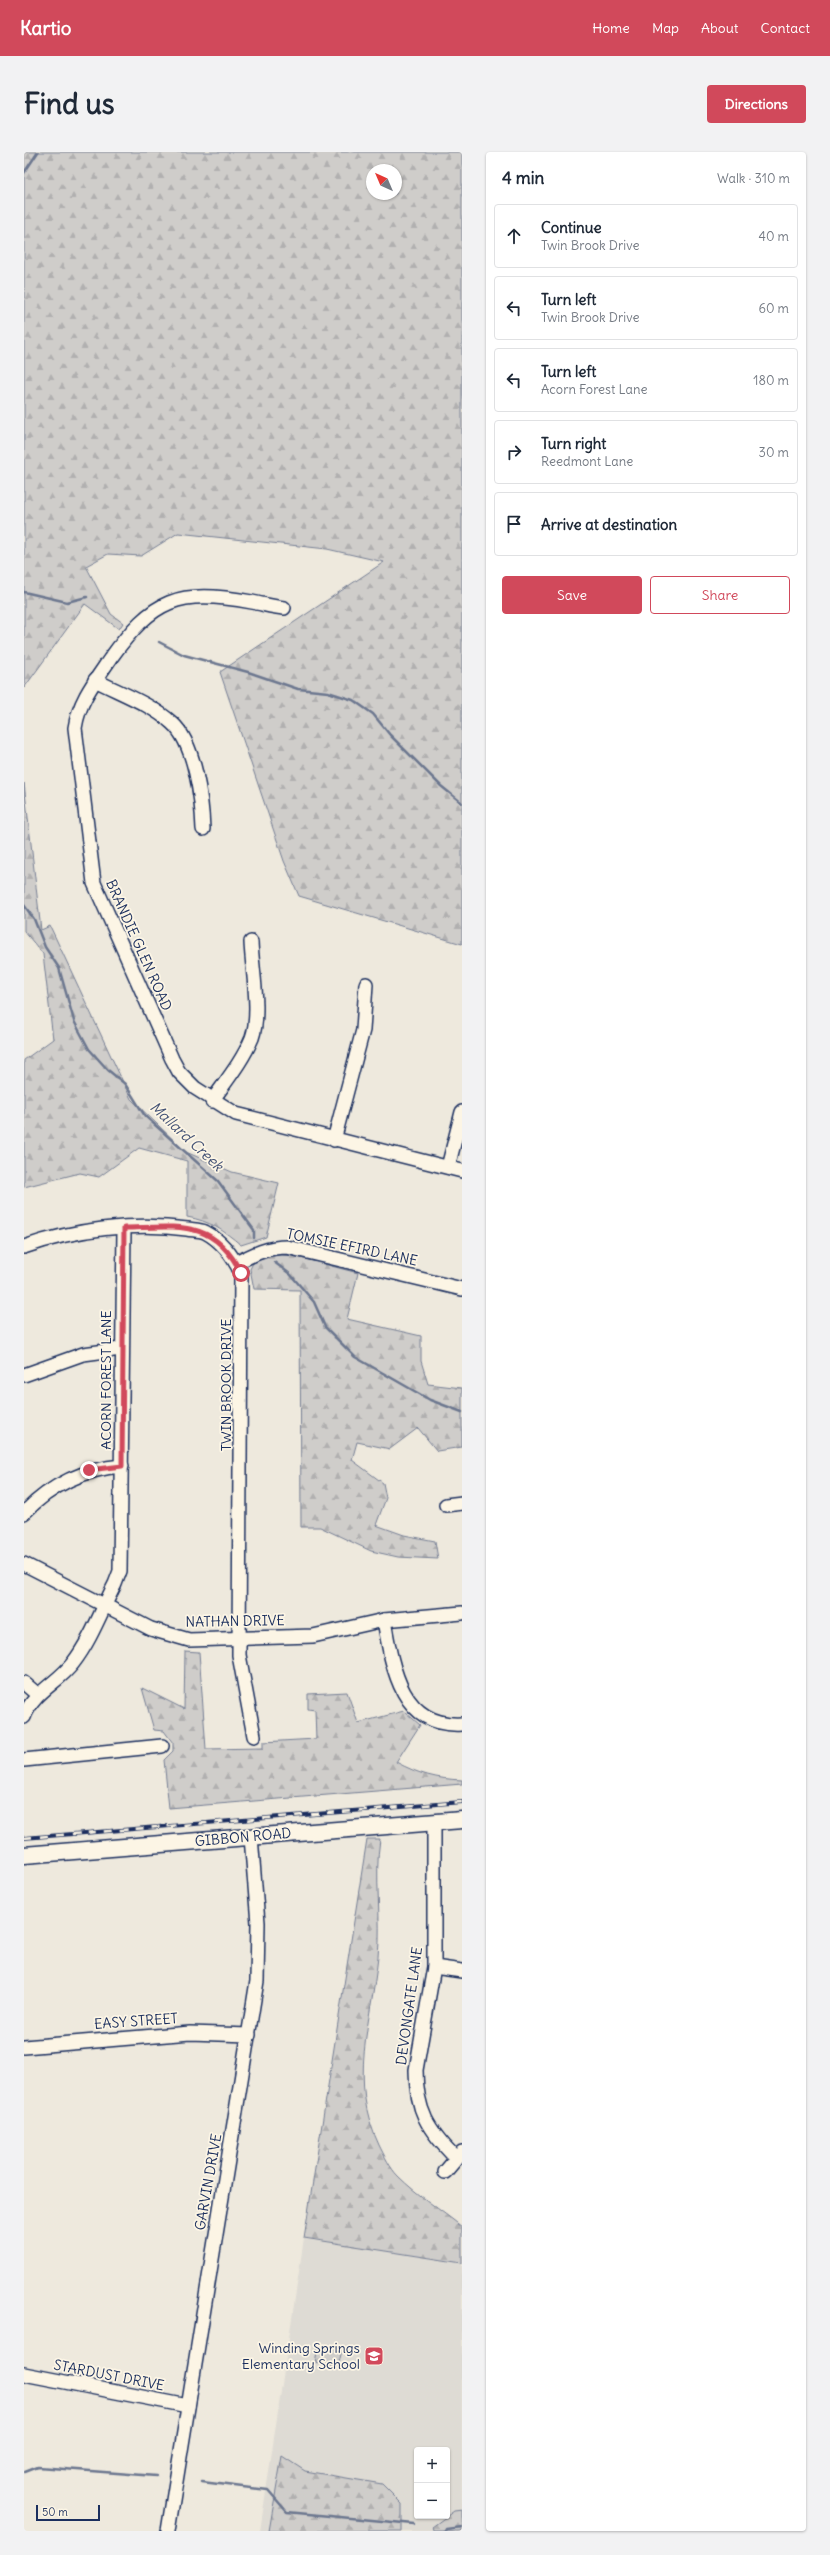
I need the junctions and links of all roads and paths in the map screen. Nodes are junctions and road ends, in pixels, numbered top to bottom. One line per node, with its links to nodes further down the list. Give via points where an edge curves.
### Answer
1 (284, 608): 2 (street, BRANDIE GLEN ROAD, via 201,597 179,599 154,610 132,629)
2 (95, 680): 3 (street, via 165,717 179,731 198,780); 6 (street, BRANDIE GLEN ROAD, via 81,706 75,728 94,883 172,1059 186,1080)
3 (203, 829)
4 (251, 942): 6 (street, via 255,1012 252,1036 239,1061)
5 (366, 984): 8 (street, via 363,1030)
6 (212, 1101): 8 (street, BRANDIE GLEN ROAD, via 236,1114)
7 (462, 1112): 9 (street)
8 (334, 1140): 9 (street, BRANDIE GLEN ROAD)
9 (448, 1167): 10 (street, BRANDIE GLEN ROAD)
10 (462, 1171)
11 (124, 1228): 12 (street, TWIN BROOK DRIVE, via 86,1231); 13 (street, TWIN BROOK DRIVE, via 172,1227 204,1231 221,1242); 15 (street, ACORN FOREST LANE)
12 (24, 1247)
13 (236, 1263): 14 (street, TOMSIE EFIRD LANE, via 259,1251 287,1247); 25 (street, TWIN BROOK DRIVE, via 241,1273 242,1288)
14 (462, 1290)
15 (121, 1349): 16 (street, via 60,1360); 17 (street, ACORN FOREST LANE)
16 (24, 1375)
17 (122, 1466): 20 (street, via 89,1470 71,1477 38,1499); 22 (street, ACORN FOREST LANE, via 120,1571)
18 (462, 1503): 19 (street)
19 (446, 1505)
20 (24, 1514)
21 (24, 1564): 22 (street, NATHAN DRIVE)
22 (104, 1605): 25 (street, NATHAN DRIVE, via 171,1636 189,1640); 27 (street, ACORN FOREST LANE, via 74,1663)
23 (462, 1613): 24 (street, NATHAN DRIVE)
24 (384, 1620): 25 (street, NATHAN DRIVE, via 313,1636); 29 (street, via 389,1650 407,1699 420,1712 440,1724)
25 (240, 1639): 30 (street, TWIN BROOK DRIVE, via 240,1655)
26 (24, 1683): 27 (street)
27 (38, 1695): 28 (street, ACORN FOREST LANE, via 28,1706)
28 (24, 1717)
29 (462, 1724)
30 (254, 1736)
31 (162, 1746): 32 (street)
32 (24, 1760)
33 (462, 1820): 34 (main road, GIBBON ROAD)
34 (434, 1822): 35 (main road, GIBBON ROAD); 37 (street, DEVONGATE LANE)
35 (251, 1837): 36 (main road, GIBBON ROAD); 39 (street, GARVIN DRIVE, via 259,1952)
36 (24, 1855)
37 (434, 1967): 38 (street); 41 (street, DEVONGATE LANE, via 416,2070 417,2096 428,2126)
38 (462, 1971)
39 (249, 2035): 40 (street, EASY STREET, via 190,2033); 44 (street, GARVIN DRIVE)
40 (24, 2043)
41 (459, 2155): 42 (street)
42 (445, 2172)
43 (24, 2374): 44 (street, STARDUST DRIVE)
44 (188, 2406): 45 (street, GARVIN DRIVE)
45 (168, 2531)

